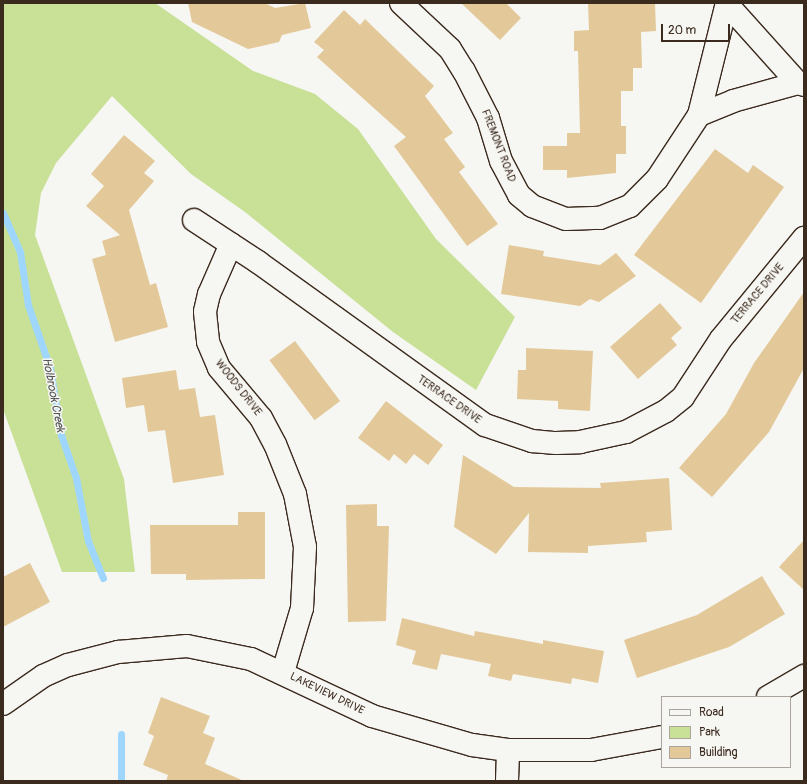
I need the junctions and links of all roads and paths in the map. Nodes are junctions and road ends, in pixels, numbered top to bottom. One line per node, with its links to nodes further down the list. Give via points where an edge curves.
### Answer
1 (401, 3): 4 (street, FREMONT ROAD, via 450,50 488,118 504,167 519,195 549,215 583,220 618,213 630,206 657,179)
2 (727, 3): 3 (street); 4 (street)
3 (801, 84): 4 (street, via 732,101)
4 (699, 115)
5 (194, 220): 7 (street, TERRACE DRIVE)
6 (804, 238): 7 (street, TERRACE DRIVE, via 721,339 698,380 666,411 626,432 588,441 556,443 532,441 484,425)
7 (232, 244): 8 (street, WOODS DRIVE, via 209,294 205,312 208,342 219,368 261,418 275,444 295,494 305,547 302,608)
8 (283, 672): 11 (street, LAKEVIEW DRIVE, via 208,648 141,648 68,665 43,676); 13 (street, LAKEVIEW DRIVE, via 372,716 403,727 472,745)
9 (804, 676): 10 (street)
10 (770, 696)
11 (3, 704)
12 (661, 737): 13 (street, LAKEVIEW DRIVE, via 591,750)
13 (508, 750): 14 (street)
14 (507, 781)

